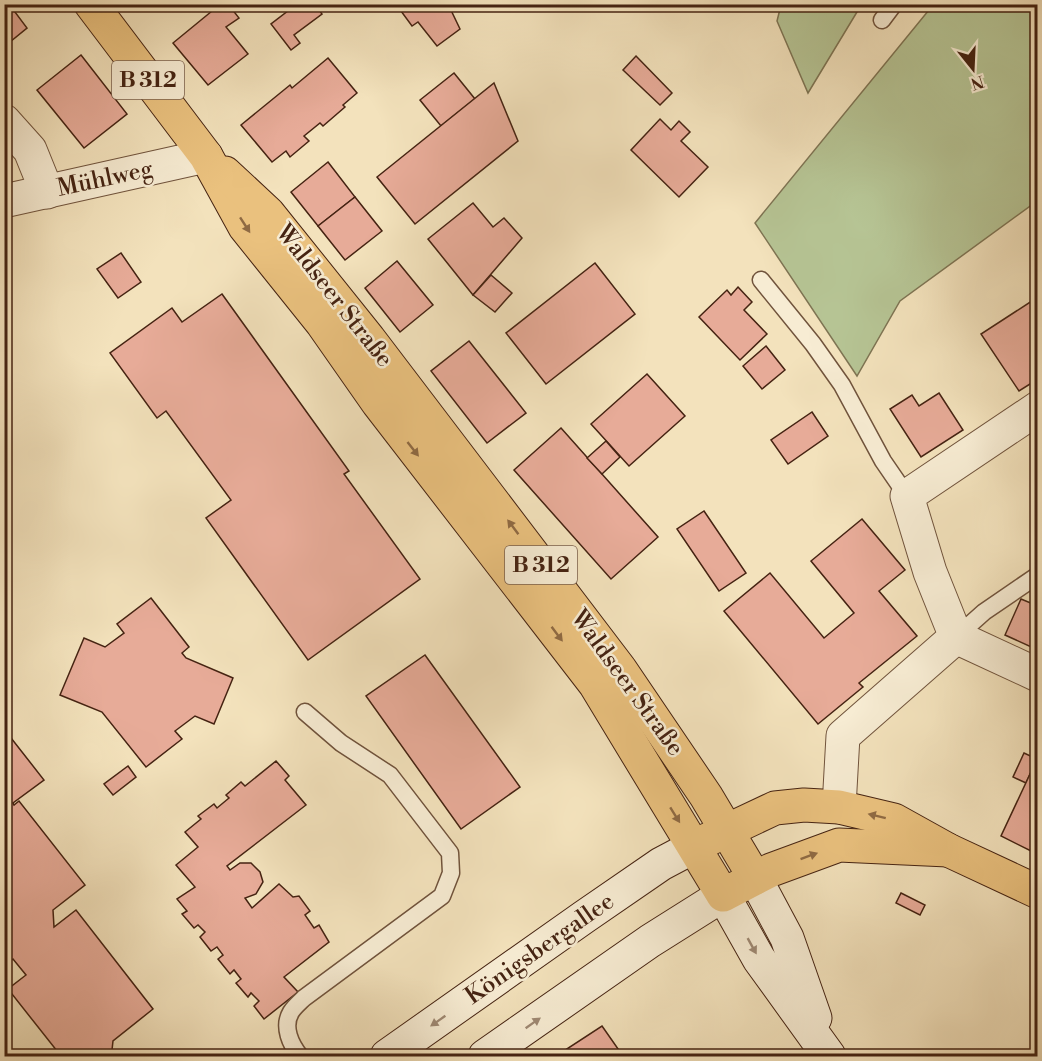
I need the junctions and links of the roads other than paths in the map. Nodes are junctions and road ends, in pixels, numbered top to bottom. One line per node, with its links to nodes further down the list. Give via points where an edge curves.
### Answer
1 (91, 4): 5 (main road, Waldseer Straße / B 312)
2 (894, 4): 3 (lane)
3 (882, 20)
4 (4, 121): 6 (main road, via 30,150)
5 (206, 156): 6 (main road, Mühlweg); 16 (main road, Waldseer Straße / B 312, one-way to 5, via 620,669 390,366 268,213); 17 (main road, Waldseer Straße / B 312, one-way to 17, via 245,227 595,684)
6 (47, 192): 7 (main road, Mühlweg)
7 (4, 201)
8 (761, 280): 10 (lane, via 842,385)
9 (1038, 408): 10 (main road)
10 (907, 496): 12 (main road, via 930,572)
11 (1038, 575): 12 (lane, via 984,612)
12 (956, 637): 13 (main road); 15 (main road, via 843,736)
13 (1038, 675)
14 (305, 712): 23 (lane, via 341,743 390,775 450,853 451,873 442,896 304,998 290,1013 287,1030)
15 (839, 807): 16 (main road, via 775,808); 18 (main road, one-way to 15, via 894,820)
16 (726, 831): 17 (main road); 19 (main road, Waldseer Straße / B 312)
17 (695, 846): 21 (main road, Waldseer Straße / B 312); 24 (main road, Königsbergallee, one-way to 24, via 593,910)
18 (948, 850): 19 (main road, one-way to 18, via 839,845); 20 (main road)
19 (755, 878): 21 (main road); 22 (main road, Waldseer Straße, via 787,938)
20 (1038, 892)
21 (723, 895): 22 (main road, Waldseer Straße, one-way to 22, via 759,959); 25 (main road, one-way to 21)
22 (829, 1055)
23 (300, 1056)
24 (387, 1056)
25 (485, 1056)

